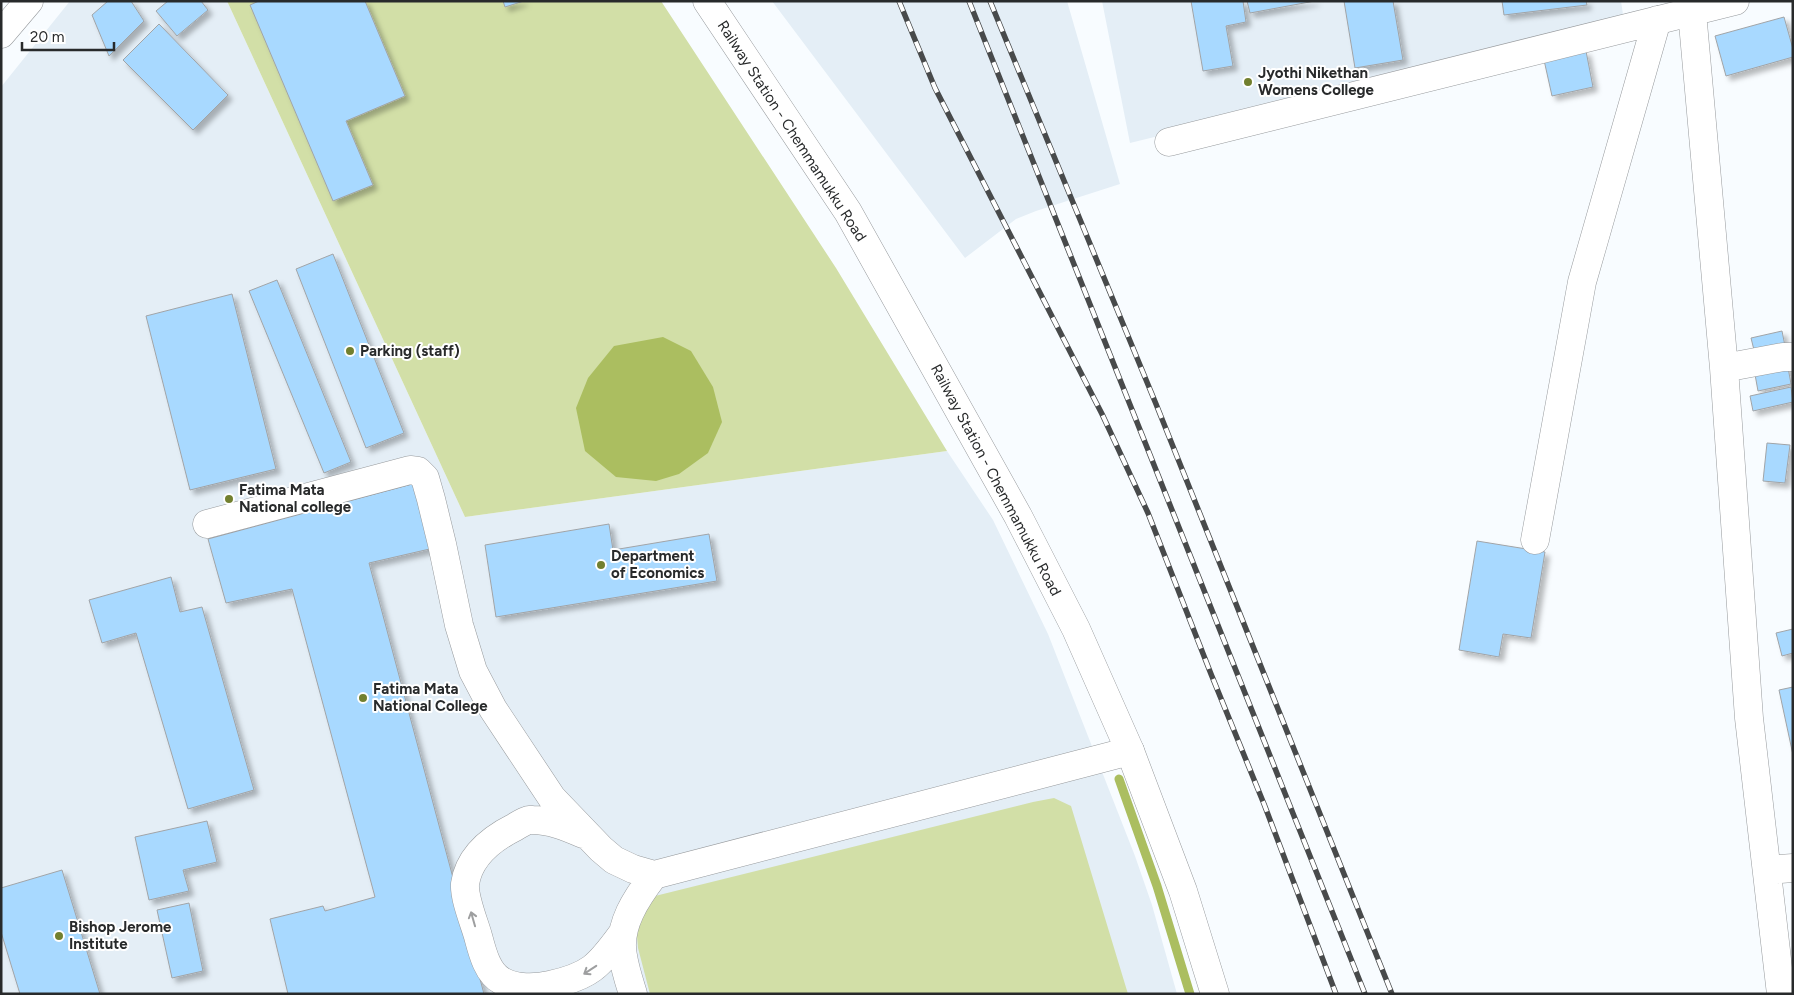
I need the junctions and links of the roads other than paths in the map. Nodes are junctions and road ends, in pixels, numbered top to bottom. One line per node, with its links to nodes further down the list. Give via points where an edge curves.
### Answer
1 (30, 1): 6 (street)
2 (707, 1): 12 (street, Railway Station - Chemmamukku Road, via 853,220 1018,516 1076,629)
3 (1735, 1): 4 (street)
4 (1692, 12): 5 (street); 9 (street)
5 (1657, 20): 7 (street); 11 (street, via 1582,282)
6 (1, 34)
7 (1169, 142)
8 (1793, 357): 9 (street)
9 (1724, 368): 14 (street, via 1749,718)
10 (206, 524): 13 (street, via 410,470 418,471 431,499 458,625 473,671 493,709 552,798)
11 (1535, 540)
12 (1130, 751): 15 (street); 18 (street, Railway Station - Chemmamukku Road, via 1183,891)
13 (590, 837): 15 (street, via 614,860); 16 (street, one-way to 13, via 604,959 589,972 543,986 521,987 502,981 485,963 465,886 470,865 481,850 530,819 554,823)
14 (1780, 869): 19 (street)
15 (654, 875): 16 (street, via 637,897)
16 (622, 934): 17 (street, via 622,955)
17 (633, 994)
18 (1215, 994)
19 (1781, 994)

